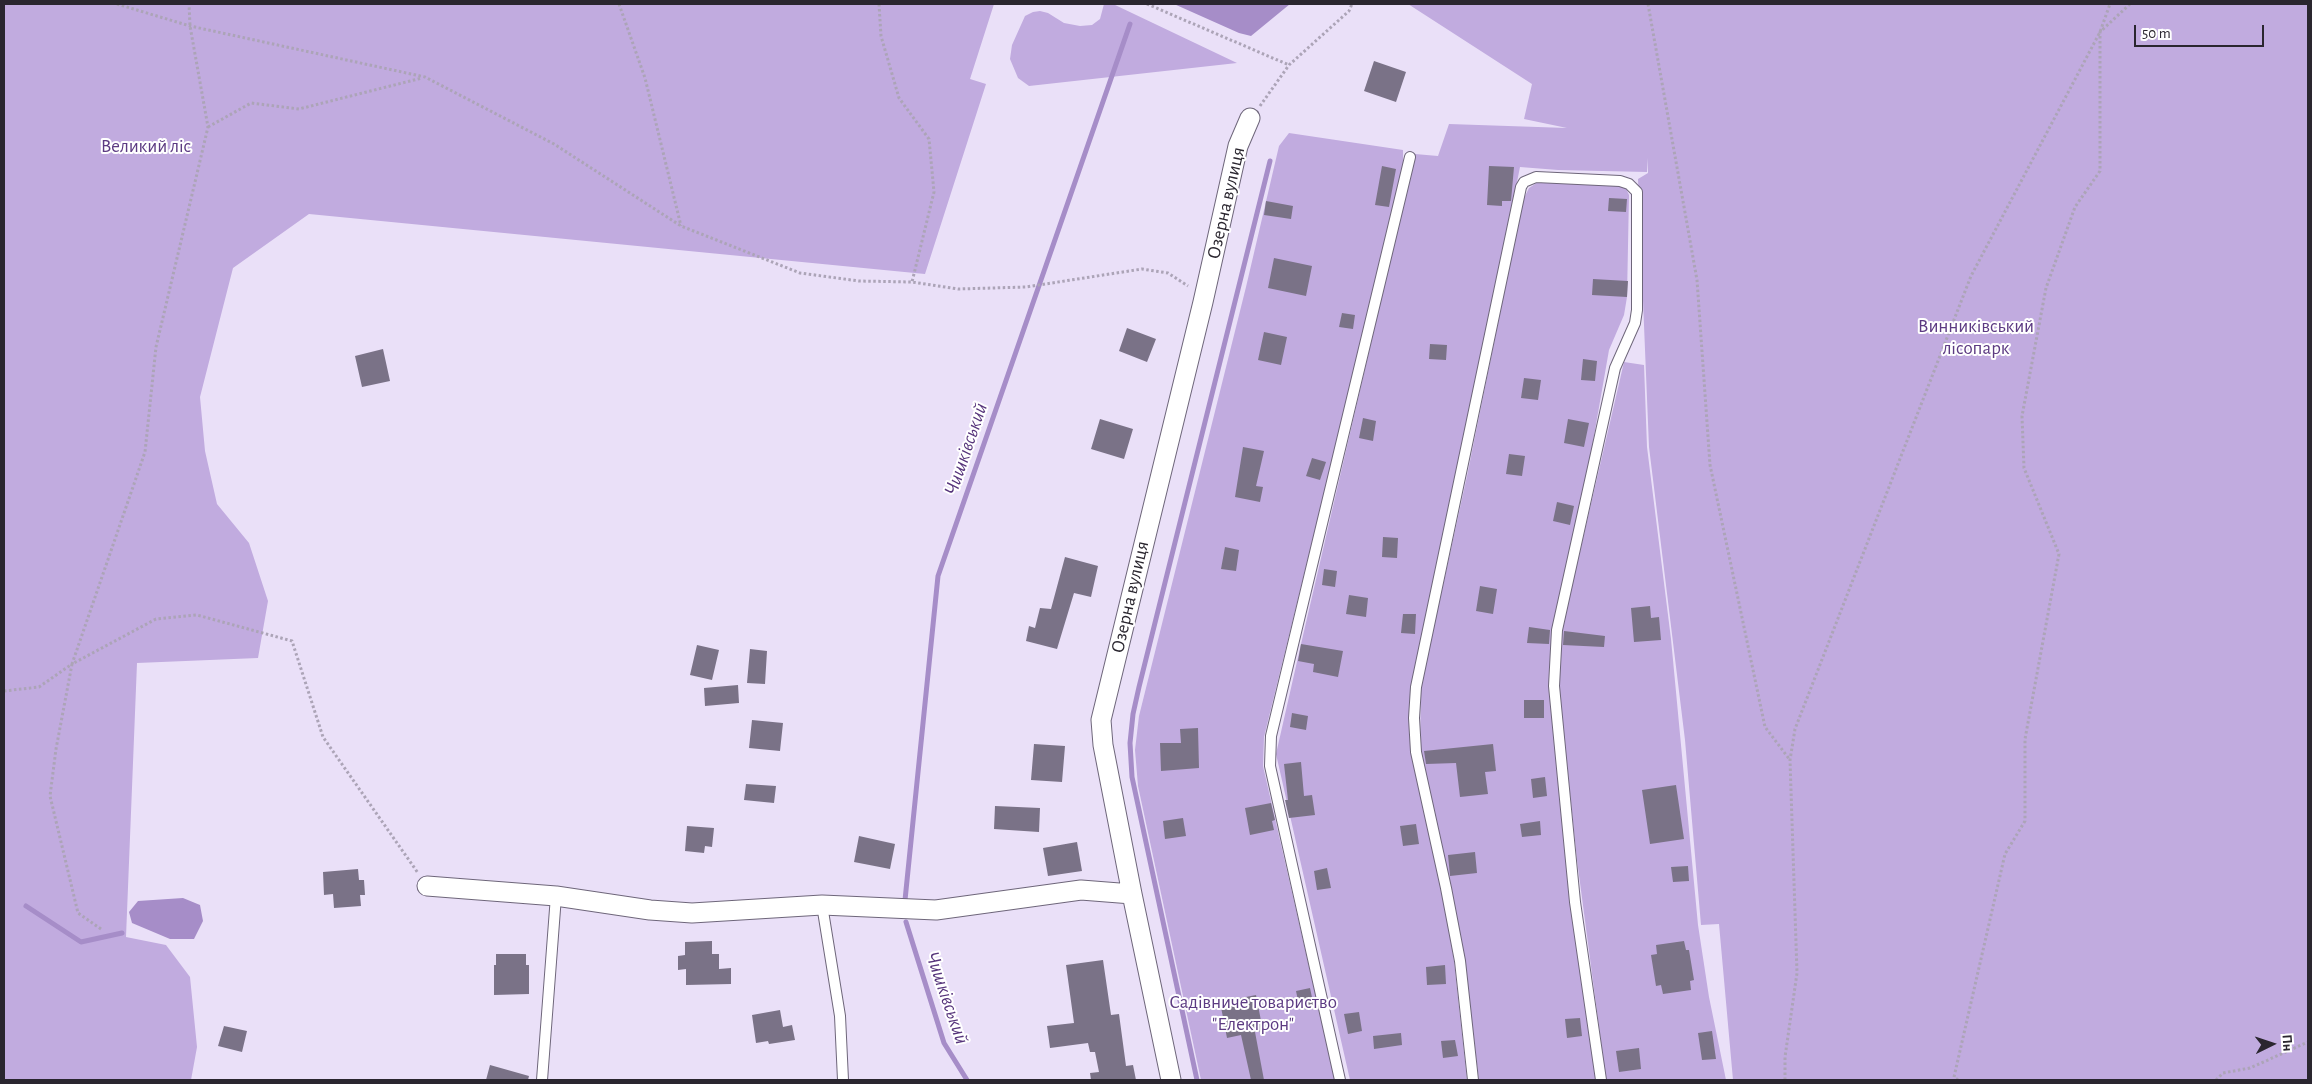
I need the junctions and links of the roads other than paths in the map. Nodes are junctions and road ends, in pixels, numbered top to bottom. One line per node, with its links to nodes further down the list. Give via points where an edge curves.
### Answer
1 (1250, 118): 4 (street, Озерна вулиця, via 1238,146 1101,720)
2 (1410, 157): 10 (lane, via 1271,736 1270,766)
3 (427, 886): 5 (street)
4 (1132, 894): 6 (street, via 1081,890 936,910); 9 (street, Озерна вулиця)
5 (556, 896): 6 (street, via 692,913); 7 (lane)
6 (822, 905): 8 (lane, via 840,1016)
7 (542, 1080)
8 (843, 1080)
9 (1171, 1080)
10 (1340, 1080)
11 (1473, 1080): 12 (lane, via 1460,962 1416,752 1416,686 1521,187 1536,177 1620,181 1637,192 1638,310 1615,368 1557,630 1555,658 1554,686 1575,902)
12 (1601, 1080)

